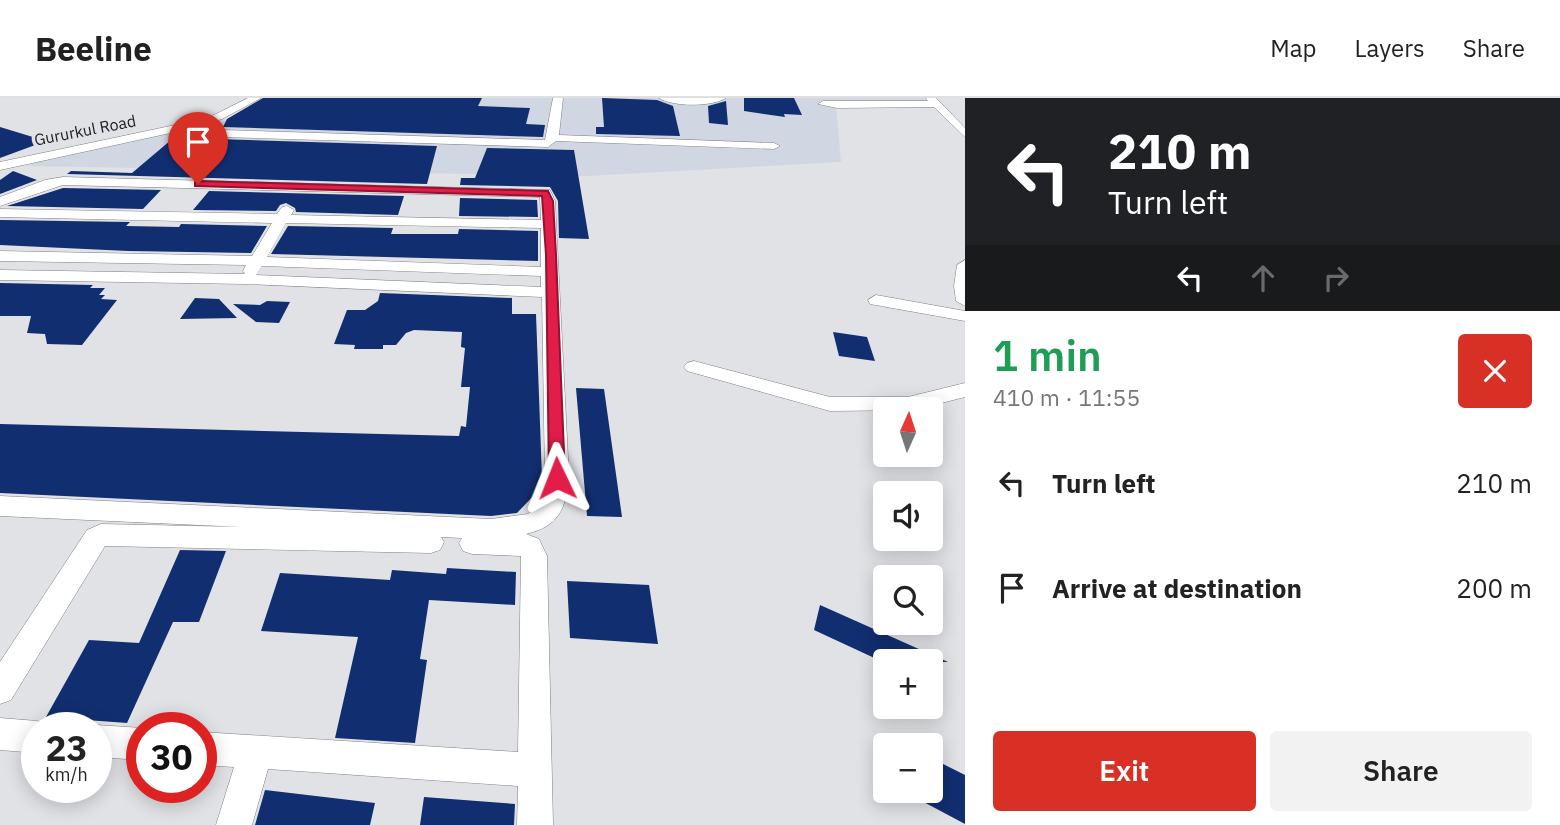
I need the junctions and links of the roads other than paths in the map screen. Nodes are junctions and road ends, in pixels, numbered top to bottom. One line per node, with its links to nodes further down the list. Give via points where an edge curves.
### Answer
1 (256, 98): 7 (street, Gururkul Road, via 218,117)
2 (558, 98): 9 (street)
3 (664, 98): 4 (street)
4 (721, 98)
5 (933, 101): 6 (street, via 872,107); 8 (street)
6 (823, 104)
7 (174, 128): 9 (street, via 191,133 548,144); 12 (street, Gururkul Road)
8 (965, 134)
9 (553, 138): 10 (street)
10 (774, 146)
11 (0, 158): 12 (street)
12 (15, 162): 13 (street, Gururkul Road)
13 (0, 166)
14 (301, 187): 15 (street, via 62,181); 17 (street); 18 (street, via 539,191 547,194)
15 (0, 202)
16 (0, 213): 17 (street)
17 (282, 220): 18 (street); 20 (street)
18 (549, 224): 22 (street)
19 (0, 256): 20 (street)
20 (256, 261): 22 (street); 24 (street)
21 (965, 265): 27 (street)
22 (549, 272): 25 (street)
23 (0, 275): 24 (street)
24 (246, 279): 25 (street)
25 (550, 292): 31 (street, via 556,495 545,517 491,529)
26 (876, 300): 28 (street)
27 (965, 301)
28 (965, 316)
29 (694, 367): 30 (street, via 830,404 908,404)
30 (965, 390)
31 (0, 506)
32 (0, 689): 37 (street, via 96,538 104,534 520,544 530,547 534,556)
33 (0, 734): 34 (street)
34 (21, 736)
35 (217, 749): 36 (street)
36 (256, 751): 37 (street); 38 (street)
37 (535, 770): 39 (street)
38 (233, 825)
39 (535, 825)

